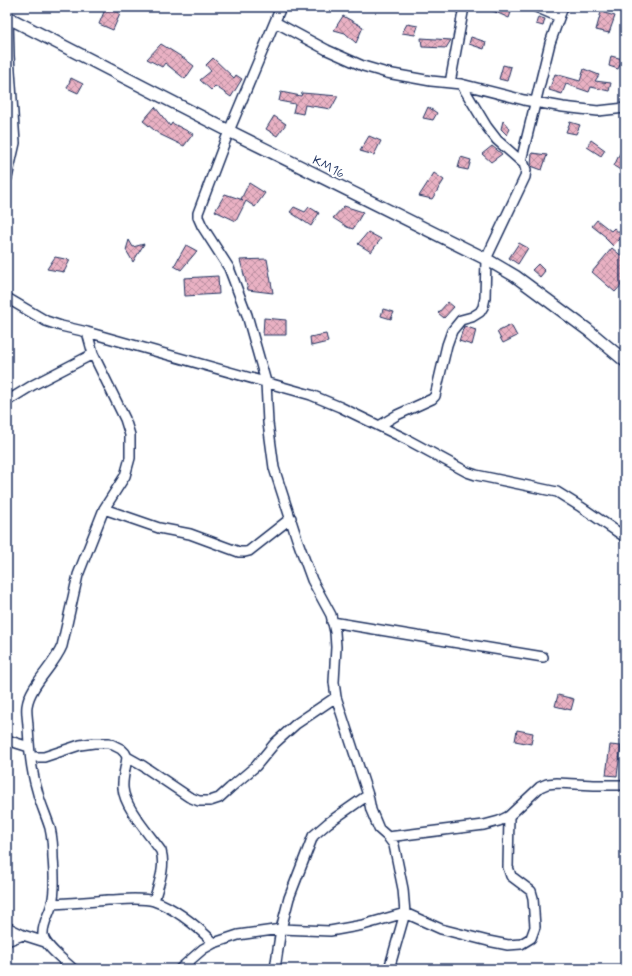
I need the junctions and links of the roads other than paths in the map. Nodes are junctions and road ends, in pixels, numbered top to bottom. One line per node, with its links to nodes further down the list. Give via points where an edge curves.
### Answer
1 (281, 7): 7 (street)
2 (464, 7): 9 (street)
3 (536, 7): 5 (street)
4 (563, 7): 5 (street)
5 (559, 16): 11 (street)
6 (8, 17): 8 (street); 13 (street, KM16)
7 (275, 22): 9 (street, via 363,66 387,73); 13 (street)
8 (8, 56): 15 (street, via 15,143)
9 (450, 83): 10 (street)
10 (461, 84): 11 (street); 14 (street, via 497,140)
11 (536, 102): 12 (street, via 588,110); 14 (street)
12 (625, 108)
13 (229, 131): 16 (street, KM16); 21 (street, via 198,217 229,268)
14 (521, 161): 16 (street, via 526,170 525,177)
15 (7, 178)
16 (486, 259): 20 (street, KM16, via 515,276); 23 (street, via 483,307 472,317 461,320 452,330 435,396)
17 (7, 298): 18 (street, via 46,320)
18 (87, 332): 19 (street); 21 (street)
19 (93, 354): 22 (street); 24 (street, via 125,419 130,435 130,458 125,476)
20 (625, 361)
21 (266, 382): 23 (street, via 311,395); 25 (street, via 274,468)
22 (7, 401)
23 (379, 426): 26 (street, via 467,472 557,492)
24 (104, 509): 25 (street, via 159,528 190,534 239,552 249,551); 31 (street, via 78,575 61,650 29,698)
25 (291, 518): 27 (street, via 312,580 331,615)
26 (625, 537)
27 (332, 622): 28 (street); 29 (street, via 336,647)
28 (543, 657)
29 (336, 697): 33 (street, via 296,724 275,743 256,766 219,798 210,801 199,801 189,797); 35 (street)
30 (7, 740): 31 (street)
31 (29, 747): 32 (street)
32 (31, 757): 33 (street, via 44,757 94,743 109,743 121,749); 39 (street, via 37,791 52,843)
33 (127, 757): 38 (street, via 123,787 125,798 161,851 163,858)
34 (625, 785): 36 (street, via 547,784 540,787)
35 (368, 795): 37 (street, via 379,829); 42 (street, via 313,836 289,898)
36 (509, 816): 37 (street, via 484,825); 40 (street, via 508,867 511,876 531,890 536,928 531,938 521,944 508,946 441,929)
37 (388, 837): 40 (street, via 394,845 399,864)
38 (154, 901): 39 (street, via 131,899); 46 (street, via 185,918)
39 (52, 904): 45 (street, via 43,928)
40 (405, 913): 42 (street, via 330,931); 50 (street)
41 (7, 927): 43 (street)
42 (281, 929): 46 (street, via 238,935); 49 (street)
43 (23, 934): 44 (street); 45 (street)
44 (7, 941)
45 (45, 942): 47 (street)
46 (214, 943): 48 (street)
47 (72, 969)
48 (180, 969)
49 (275, 969)
50 (389, 969)

